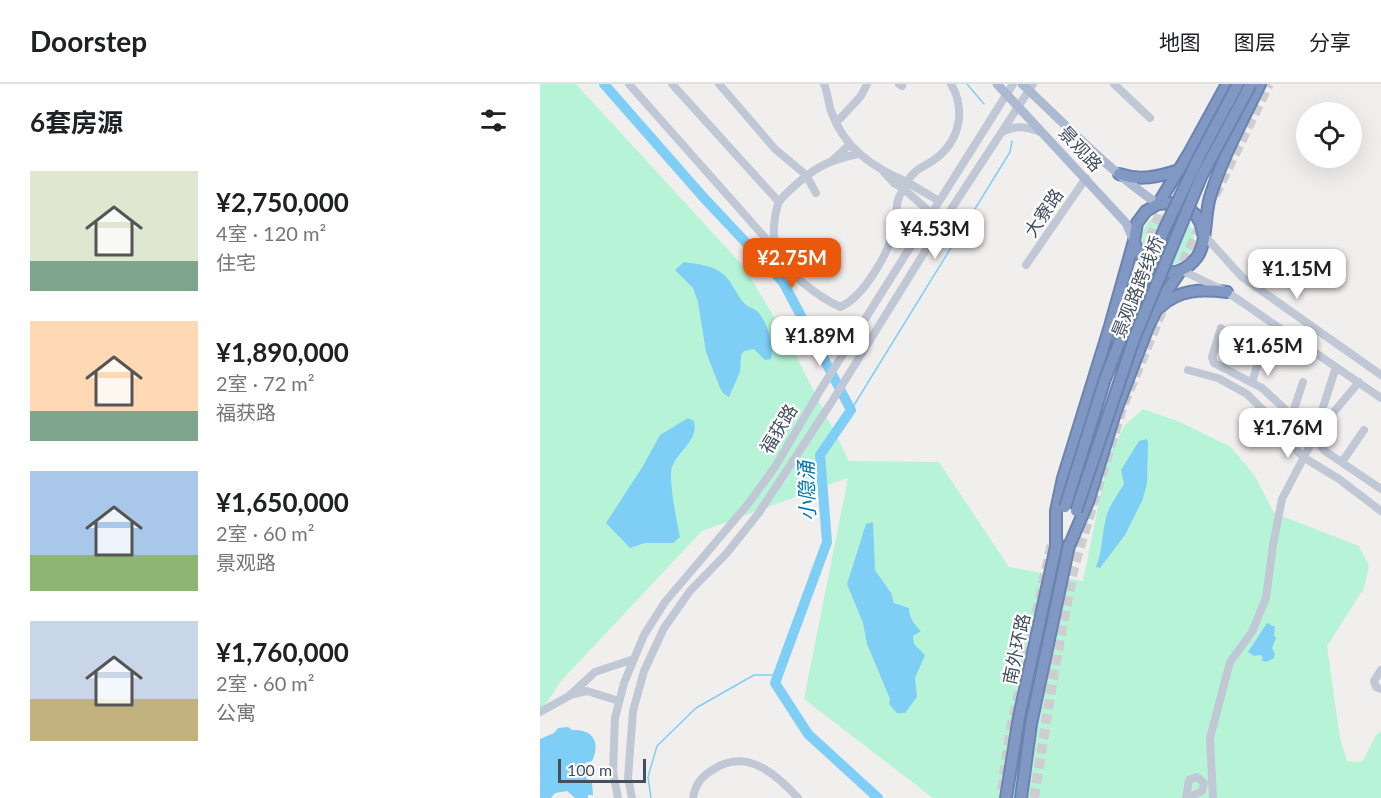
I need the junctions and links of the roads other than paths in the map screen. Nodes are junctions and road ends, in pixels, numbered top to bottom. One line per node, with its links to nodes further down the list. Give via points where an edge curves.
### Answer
1 (629, 84): 38 (street)
2 (672, 84): 33 (street)
3 (719, 84): 28 (street, via 775,149)
4 (824, 84): 18 (street)
5 (867, 84): 18 (street)
6 (951, 84): 30 (street, via 960,111 954,135 939,156 919,168)
7 (996, 84): 15 (main road, 景观路)
8 (1013, 84): 15 (street, 福获路)
9 (1114, 84): 17 (street)
10 (1227, 84): 23 (highway)
11 (1238, 84): 58 (highway, 景观路跨线桥, bridge, via 1164,230 1105,379)
12 (1251, 84): 59 (highway, 景观路跨线桥, bridge, via 1201,177 1134,339)
13 (1260, 84): 25 (highway)
14 (1028, 86): 16 (street, 福获路); 27 (main road, 景观路)
15 (1006, 94): 16 (main road, 景观路); 32 (street, 福获路)
16 (1018, 107): 19 (main road, 景观路); 20 (street, 福获路)
17 (1150, 118)
18 (836, 123): 21 (street)
19 (1043, 133): 20 (street, via 1014,127); 29 (main road, 景观路)
20 (1000, 134): 70 (street, 福获路, via 758,514 690,591 664,628 644,671 633,711 628,778)
21 (849, 144): 22 (street); 24 (street)
22 (858, 154): 24 (street); 30 (street)
23 (1188, 155): 25 (highway, via 1184,176 1192,183 1208,181); 26 (highway)
24 (832, 159): 28 (street)
25 (1222, 163): 36 (highway, via 1209,197)
26 (1179, 170): 27 (highway, via 1152,178); 34 (highway)
27 (1119, 174): 34 (main road, 景观路)
28 (806, 175): 31 (street); 33 (street)
29 (1086, 178): 37 (main road, 景观路, via 1126,223); 39 (street, 大寮路)
30 (905, 185): 32 (street); 35 (street); 38 (street, via 895,207 891,239 862,289 849,303 840,307 824,300 786,266)
31 (816, 193)
32 (939, 201): 35 (street, 福获路)
33 (778, 202): 38 (street, via 773,232)
34 (1158, 204): 36 (highway, via 1188,208 1196,215); 37 (highway, via 1142,215)
35 (932, 213): 63 (street, 福获路, via 775,467 665,602)
36 (1203, 234): 40 (highway, via 1198,256); 47 (street, via 1242,277)
37 (1134, 241): 40 (highway, via 1142,260 1150,267 1170,272); 61 (highway, via 1063,478 1056,511)
38 (776, 250)
39 (1026, 265)
40 (1181, 270): 41 (street); 42 (highway)
41 (1227, 292): 42 (highway, via 1180,294); 45 (street)
42 (1155, 312): 62 (highway)
43 (1221, 328): 50 (street, via 1212,360)
44 (1260, 355): 50 (street)
45 (1336, 367): 49 (street); 54 (street)
46 (1188, 370): 55 (street, via 1218,378 1255,400)
47 (1381, 375)
48 (1303, 382): 52 (street)
49 (1359, 382): 51 (street); 54 (street)
50 (1252, 383): 52 (street)
51 (1381, 398)
52 (1292, 415): 54 (street)
53 (1364, 430): 56 (street)
54 (1317, 432): 55 (street); 56 (street, via 1320,447)
55 (1303, 458): 60 (street); 75 (street, via 1282,499 1266,598 1252,632 1230,662 1210,738)
56 (1342, 462): 57 (street)
57 (1381, 489)
58 (1065, 507): 61 (highway, 南外环路)
59 (1076, 511): 62 (highway, 南外环路)
60 (1381, 511)
61 (1056, 547): 73 (highway, 南外环路, via 1019,717)
62 (1067, 551): 74 (highway, 南外环路, via 1031,724)
63 (634, 659): 66 (street, via 595,672); 67 (street, 福获路)
64 (1381, 670): 65 (street, via 1374,681)
65 (1381, 689)
66 (569, 696): 67 (street, via 587,691); 68 (street)
67 (619, 701): 69 (street, 福获路, via 613,772)
68 (540, 712)
69 (618, 798)
70 (632, 798)
71 (693, 798): 72 (street, via 699,781 708,772 736,760 763,767)
72 (798, 798)
73 (1006, 798)
74 (1021, 798)
75 (1213, 798)

